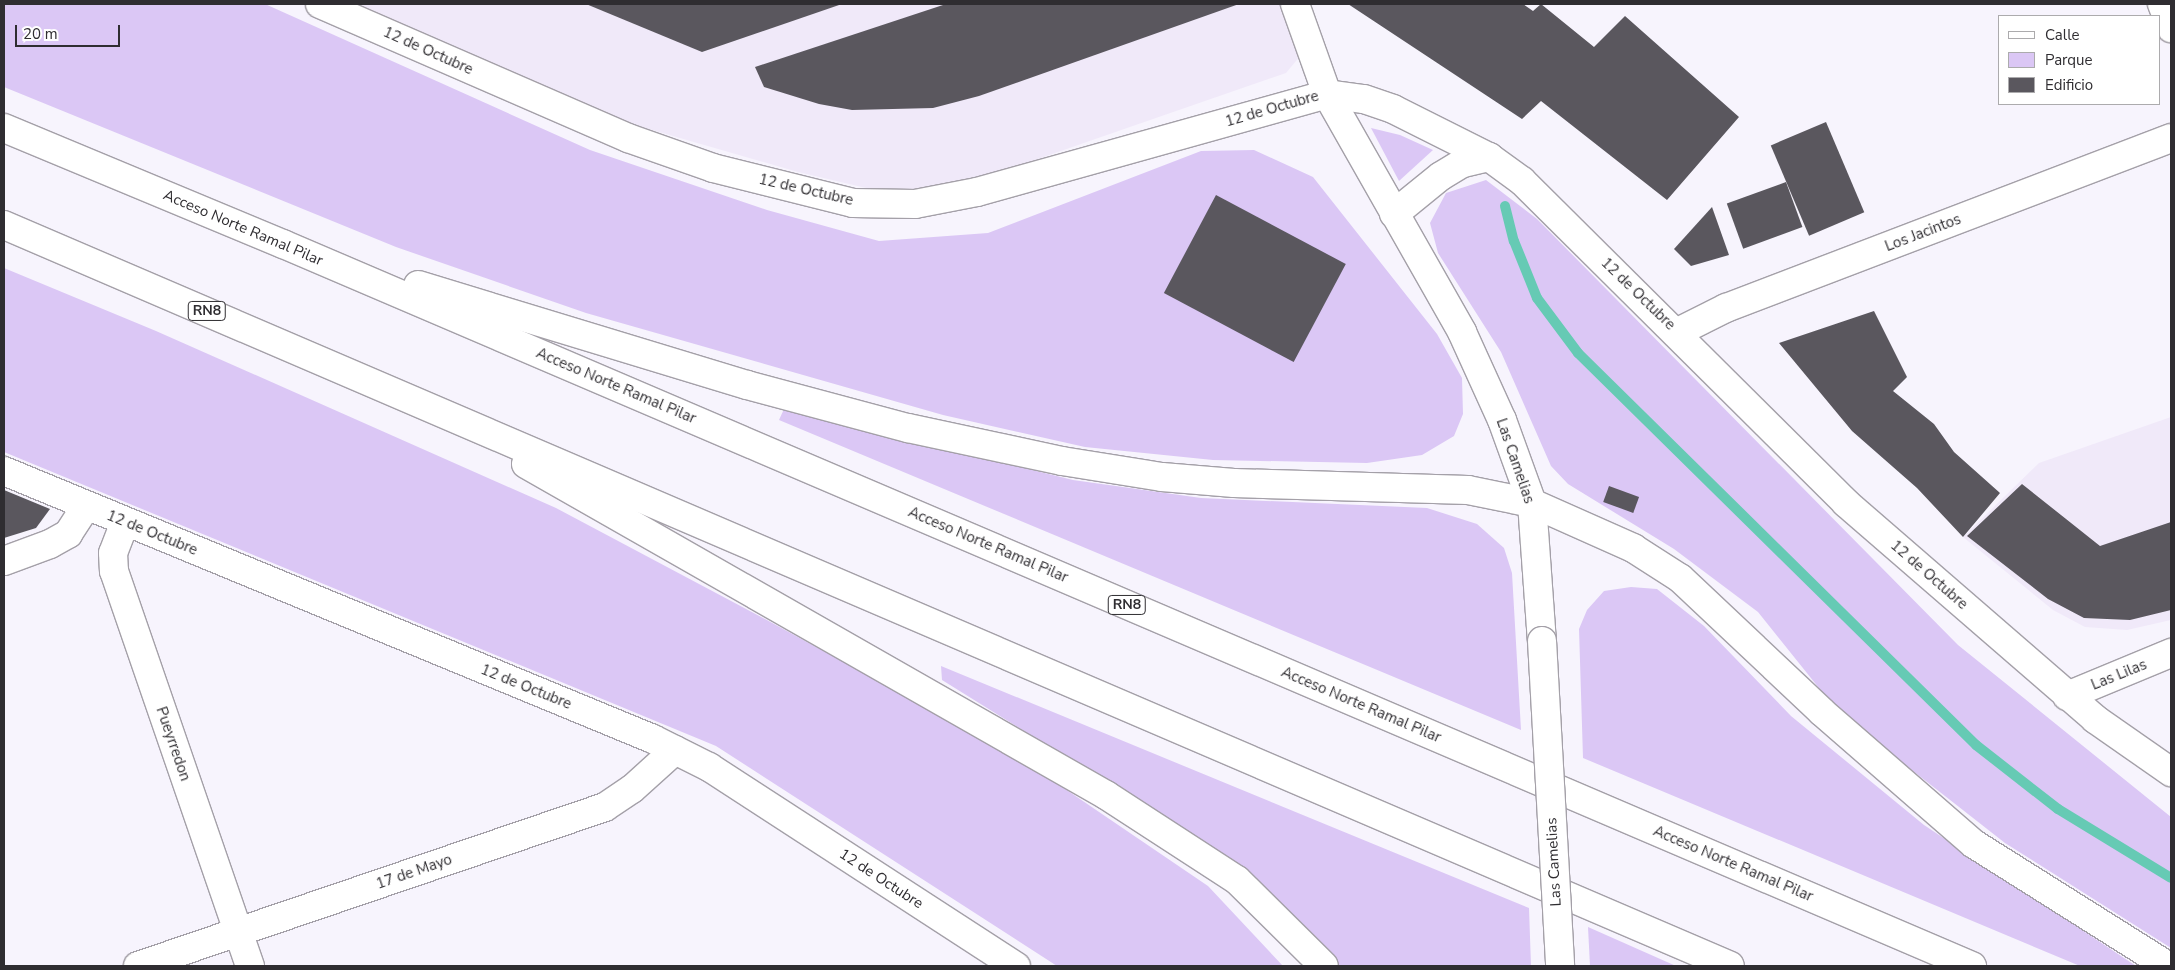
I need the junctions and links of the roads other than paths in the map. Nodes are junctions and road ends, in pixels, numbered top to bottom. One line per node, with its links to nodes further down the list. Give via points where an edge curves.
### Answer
1 (320, 4): 5 (main road, 12 de Octubre, via 628,138 713,168 853,203 915,204 977,192)
2 (1295, 4): 5 (main road, Las Camelias)
3 (2162, 4): 4 (main road)
4 (2171, 28)
5 (1327, 94): 8 (main road, 12 de Octubre, via 1364,99 1393,109); 9 (main road, Las Camelias)
6 (4, 128): 11 (main road, Acceso Norte Ramal Pilar / RN8)
7 (2171, 138): 12 (main road, Los Jacintos, via 1726,308)
8 (1488, 157): 9 (main road, via 1463,163 1441,176); 12 (main road, 12 de Octubre, via 1522,181)
9 (1394, 214): 15 (main road, Las Camelias, via 1462,332 1502,420)
10 (4, 225): 13 (main road, RN8)
11 (283, 244): 15 (main road, via 747,385 908,428 1052,459 1162,477 1234,483 1468,490); 30 (main road, Acceso Norte Ramal Pilar / RN8)
12 (1678, 332): 20 (main road, 12 de Octubre, via 1846,503)
13 (409, 398): 27 (main road, via 1106,795 1237,880); 29 (main road, RN8)
14 (4, 471): 16 (main road, 12 de Octubre)
15 (1532, 503): 28 (main road, Las Camelias, bridge); 31 (main road, via 1633,548 1680,578 1822,712 1974,844)
16 (86, 506): 17 (main road, 12 de Octubre); 18 (main road, via 68,534)
17 (125, 522): 21 (main road, 12 de Octubre); 23 (main road, Pueyrredon, via 113,553 114,571)
18 (4, 561)
19 (2171, 653): 20 (main road, Las Lilas)
20 (2067, 696): 22 (main road, 12 de Octubre)
21 (674, 750): 23 (main road, 17 de Mayo, via 632,789 605,808); 26 (main road, 12 de Octubre, via 709,767)
22 (2171, 772)
23 (238, 931): 24 (main road, 17 de Mayo); 25 (main road, Pueyrredon)
24 (138, 966)
25 (250, 966)
26 (1016, 966)
27 (1324, 966)
28 (1560, 966)
29 (1730, 966)
30 (1972, 966)
31 (2168, 966)

